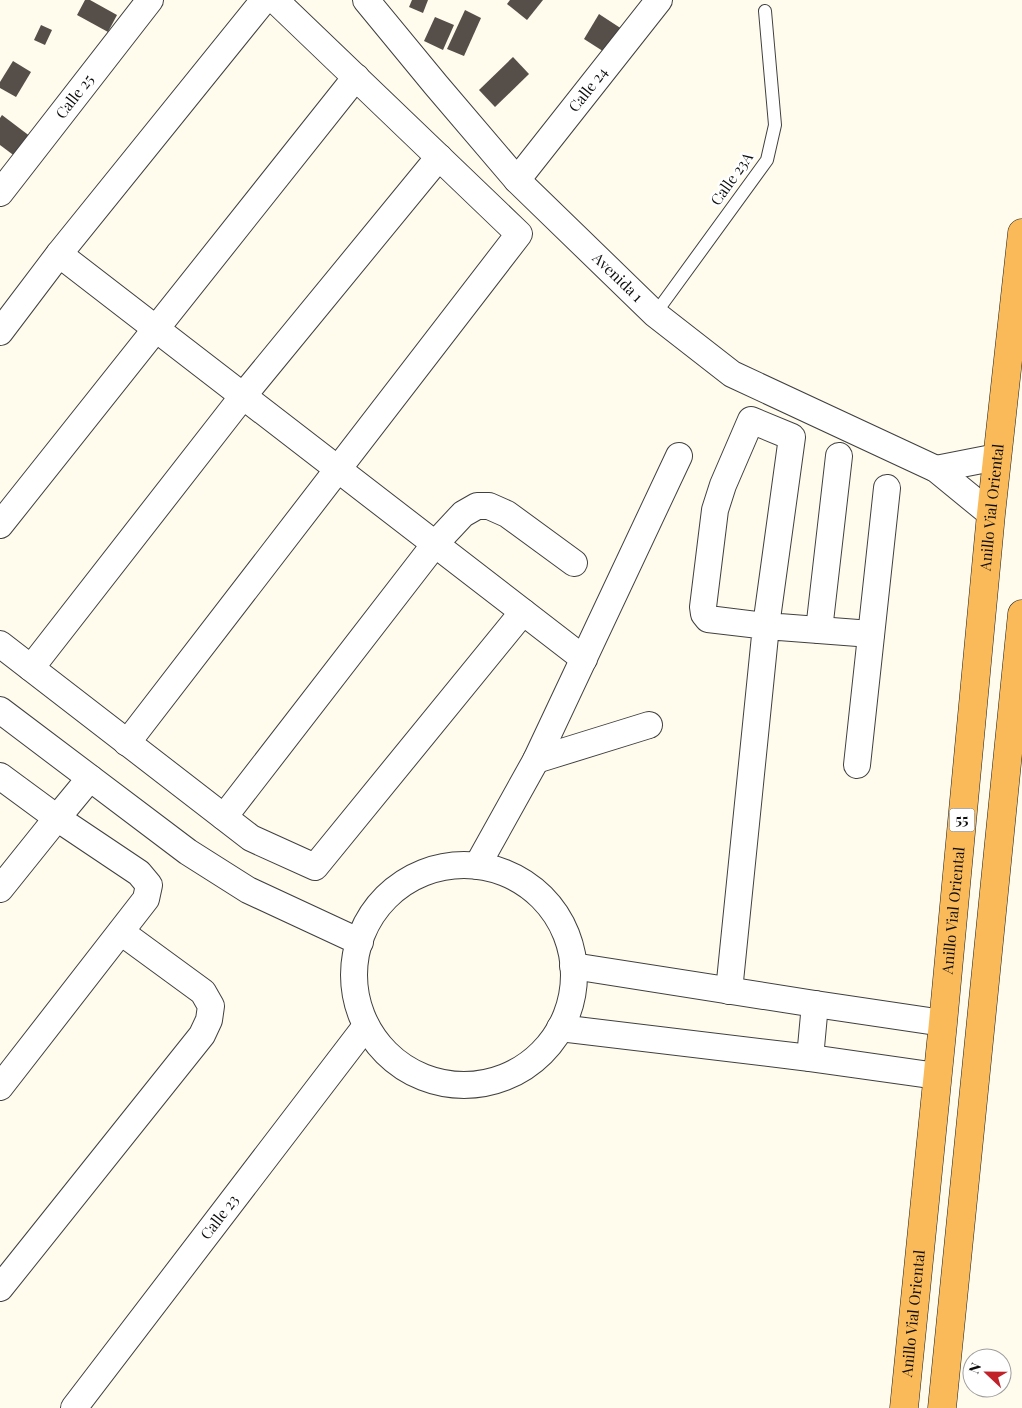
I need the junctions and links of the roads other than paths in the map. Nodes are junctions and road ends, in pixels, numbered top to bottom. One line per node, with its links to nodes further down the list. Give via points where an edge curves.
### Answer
1 (150, 0): 10 (street, Calle 25)
2 (264, 0): 12 (street)
3 (275, 0): 7 (street)
4 (366, 0): 9 (street, Avenida 1)
5 (659, 0): 9 (street, Calle 24)
6 (765, 12): 13 (lane, Calle 23A, via 775,125 767,160)
7 (356, 77): 8 (street); 14 (street)
8 (439, 157): 16 (street); 20 (street, via 519,234)
9 (517, 180): 13 (street, Avenida 1)
10 (0, 193)
11 (1022, 233): 19 (highway, Anillo Vial Oriental / 55)
12 (60, 254): 14 (street); 15 (street)
13 (655, 314): 21 (street, Avenida 1, via 732,374)
14 (156, 329): 16 (street); 24 (street)
15 (0, 332)
16 (242, 396): 20 (street); 34 (street)
17 (679, 456): 33 (street)
18 (839, 456): 30 (street)
19 (997, 457): 21 (street); 23 (highway, Anillo Vial Oriental / 55)
20 (338, 469): 25 (street); 37 (street)
21 (936, 469): 23 (street, Avenida 1)
22 (887, 488): 31 (street)
23 (991, 514): 51 (highway, Anillo Vial Oriental / 55)
24 (0, 525)
25 (436, 544): 26 (street, via 462,514 477,506 489,506 506,514); 27 (street); 42 (street)
26 (574, 564)
27 (523, 612): 33 (street); 42 (street, via 315,867 251,838)
28 (1022, 614): 60 (highway)
29 (766, 626): 29 (street, via 708,619 703,607 715,510 751,420 792,437); 30 (street); 49 (street)
30 (819, 630): 31 (street)
31 (871, 634): 39 (street)
32 (0, 644): 34 (street)
33 (584, 659): 38 (street)
34 (31, 668): 37 (street)
35 (0, 710): 41 (street)
36 (649, 725): 38 (street)
37 (127, 742): 42 (street)
38 (536, 760): 44 (street)
39 (857, 765)
40 (0, 776): 43 (street)
41 (90, 778): 43 (street); 47 (street, via 188,852 248,890)
42 (224, 817)
43 (57, 818): 45 (street); 46 (street, via 139,873 149,885 146,899)
44 (477, 866): 47 (street, via 455,865 414,877 380,904); 48 (street, via 498,870 517,879 550,906 562,924)
45 (0, 889)
46 (121, 932): 56 (street); 57 (street, via 203,992 211,1006 209,1020 202,1035)
47 (360, 942): 52 (street, via 355,984 358,1006)
48 (573, 966): 49 (street); 53 (street, via 573,987)
49 (729, 991): 50 (street)
50 (815, 1004): 51 (street); 54 (street)
51 (943, 1023): 55 (highway, Anillo Vial Oriental / 55)
52 (366, 1026): 53 (street, via 378,1044 411,1071 430,1080 473,1085 514,1073 532,1061); 58 (street, Calle 23)
53 (560, 1028): 54 (street)
54 (810, 1058): 55 (street)
55 (937, 1076): 59 (highway, Anillo Vial Oriental / 55)
56 (0, 1086)
57 (0, 1288)
58 (74, 1408)
59 (904, 1408)
60 (942, 1408)

